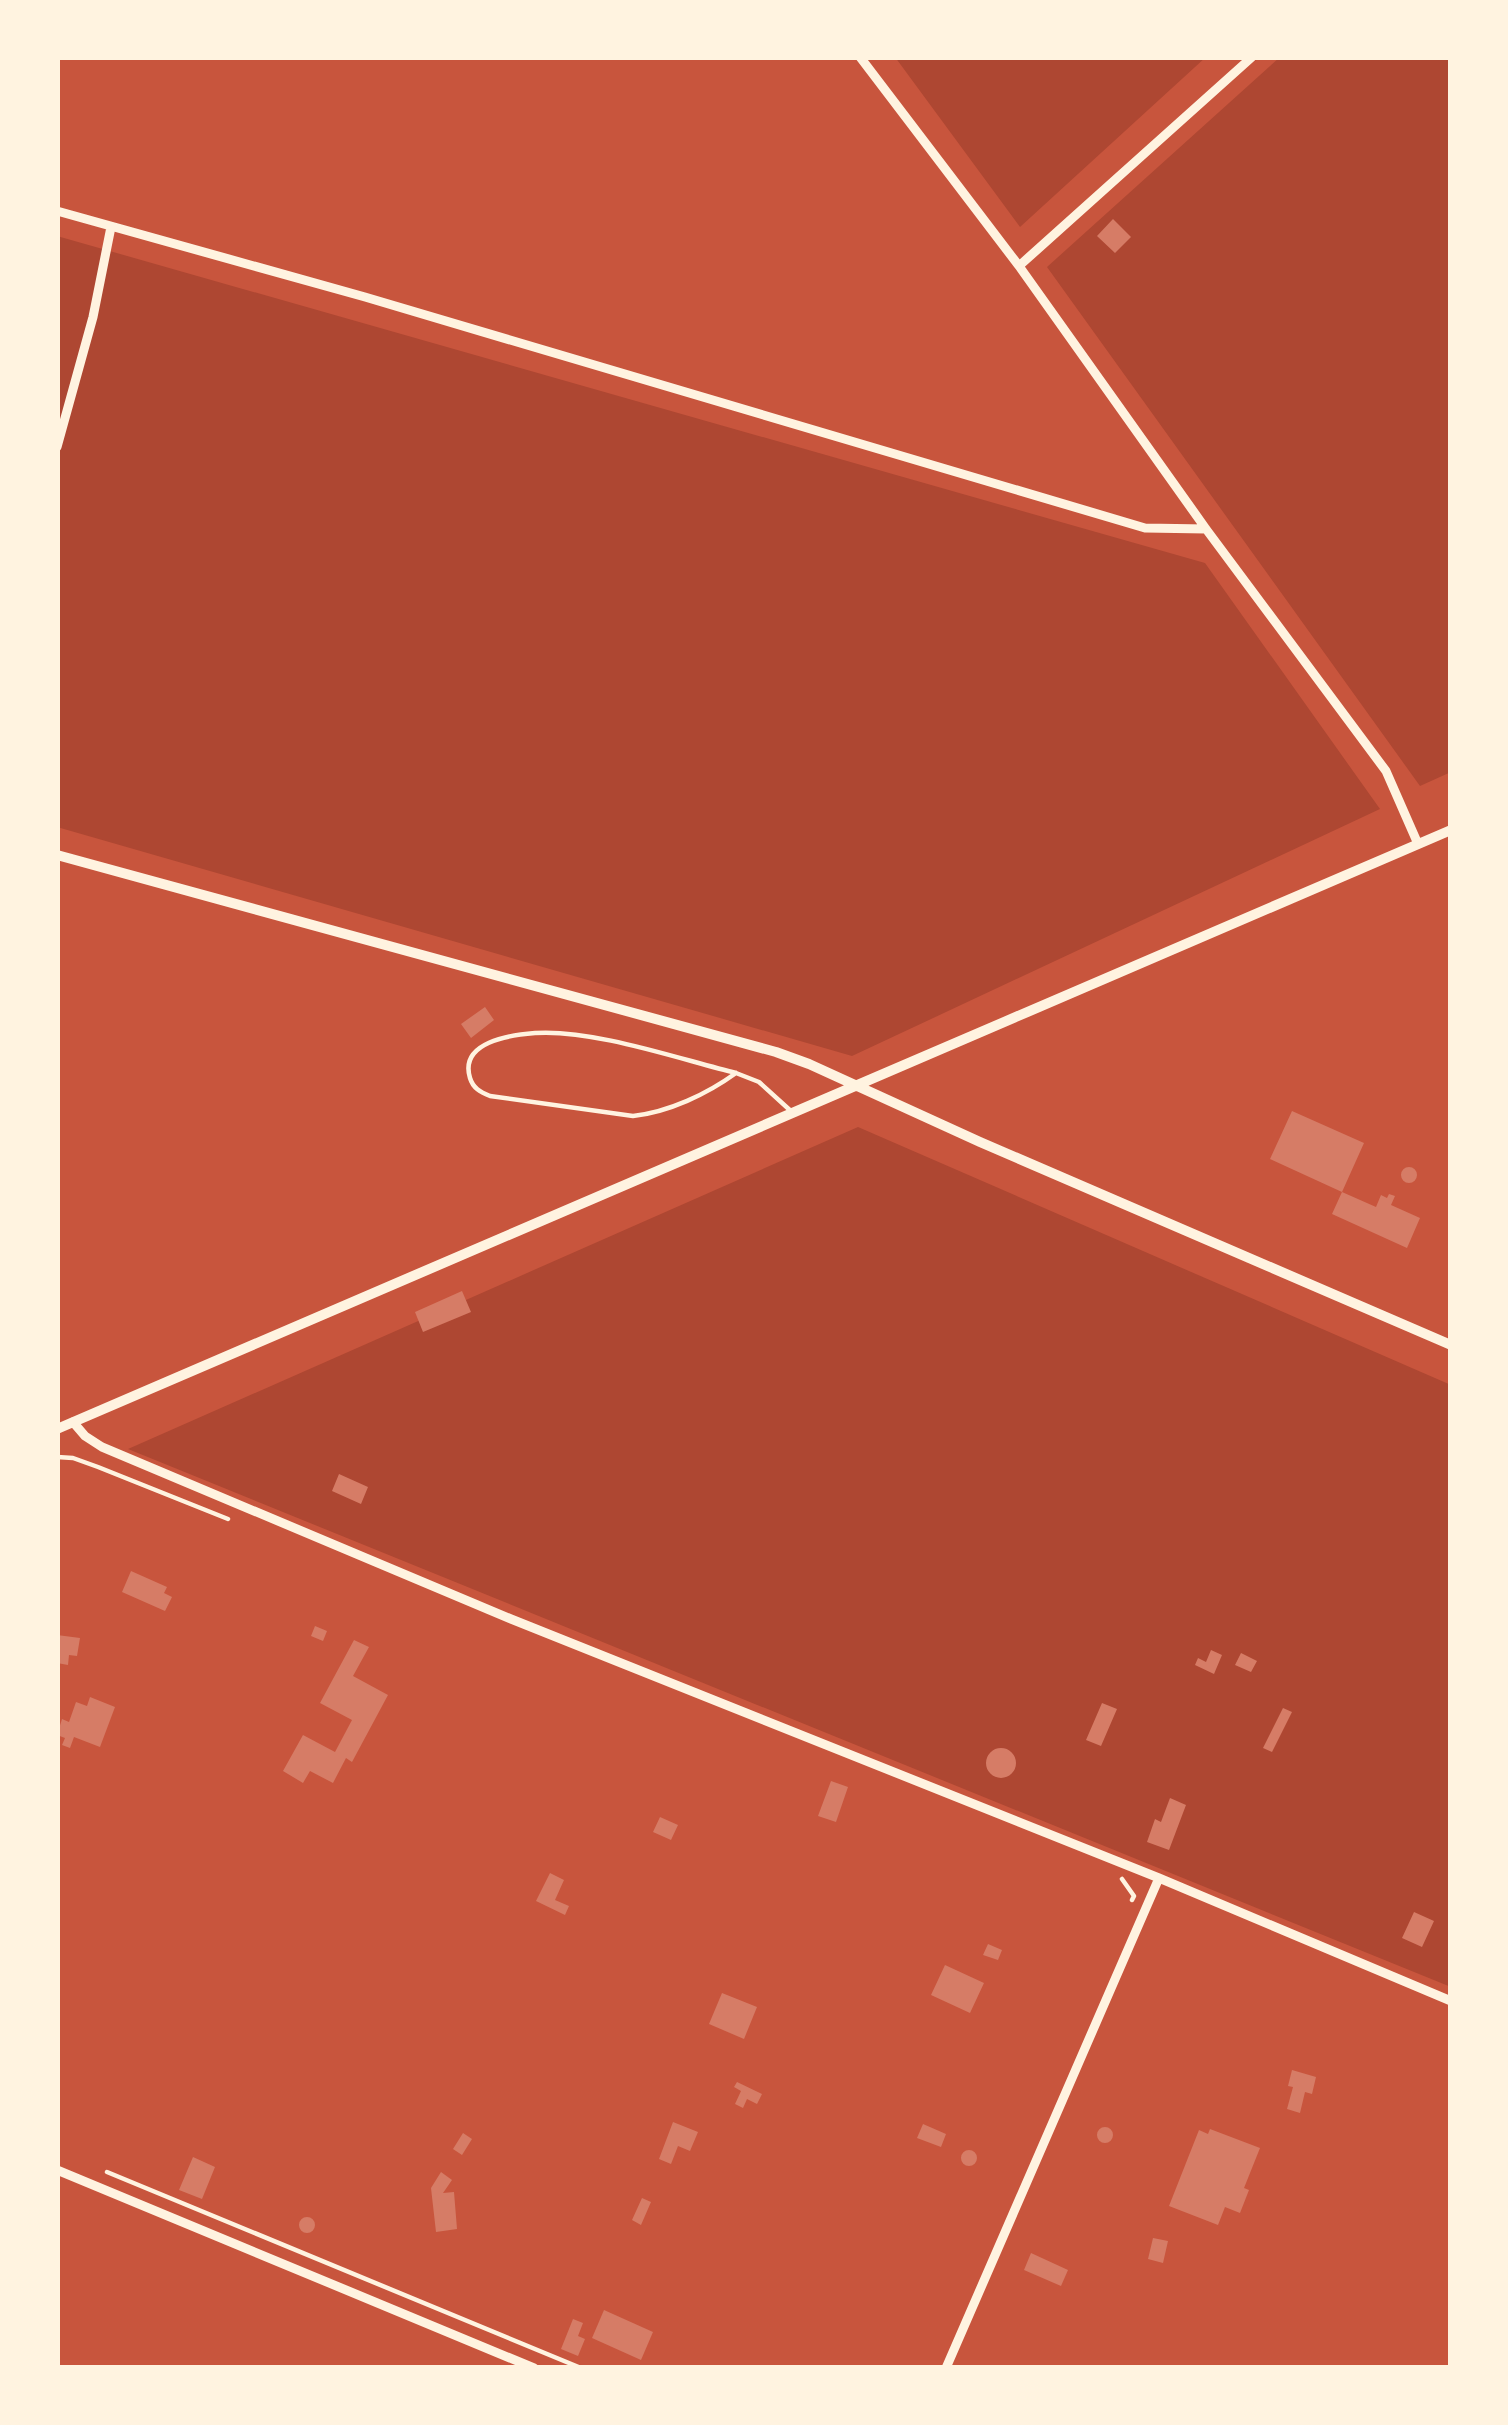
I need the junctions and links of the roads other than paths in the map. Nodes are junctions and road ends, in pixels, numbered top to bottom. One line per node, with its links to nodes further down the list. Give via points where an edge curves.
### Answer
1 (860, 57): 5 (street)
2 (1252, 57): 5 (street)
3 (57, 211): 4 (street)
4 (111, 227): 6 (street); 7 (street, via 1145,528)
5 (1018, 266): 7 (street)
6 (57, 447)
7 (1206, 529): 9 (street, via 1386,770)
8 (1451, 830): 9 (street)
9 (1418, 844): 12 (street)
10 (57, 855): 12 (street, via 776,1052)
11 (736, 1073): 11 (lane, via 654,1114 633,1116 490,1096 470,1082 468,1063 491,1041 540,1032); 13 (lane)
12 (859, 1086): 13 (street); 14 (street)
13 (793, 1113): 15 (street)
14 (1451, 1345)
15 (73, 1422): 16 (street); 17 (street, via 102,1447 292,1527)
16 (57, 1429)
17 (1160, 1878): 18 (street); 21 (street)
18 (1451, 2002)
19 (57, 2170): 20 (street)
20 (534, 2368)
21 (946, 2368)

